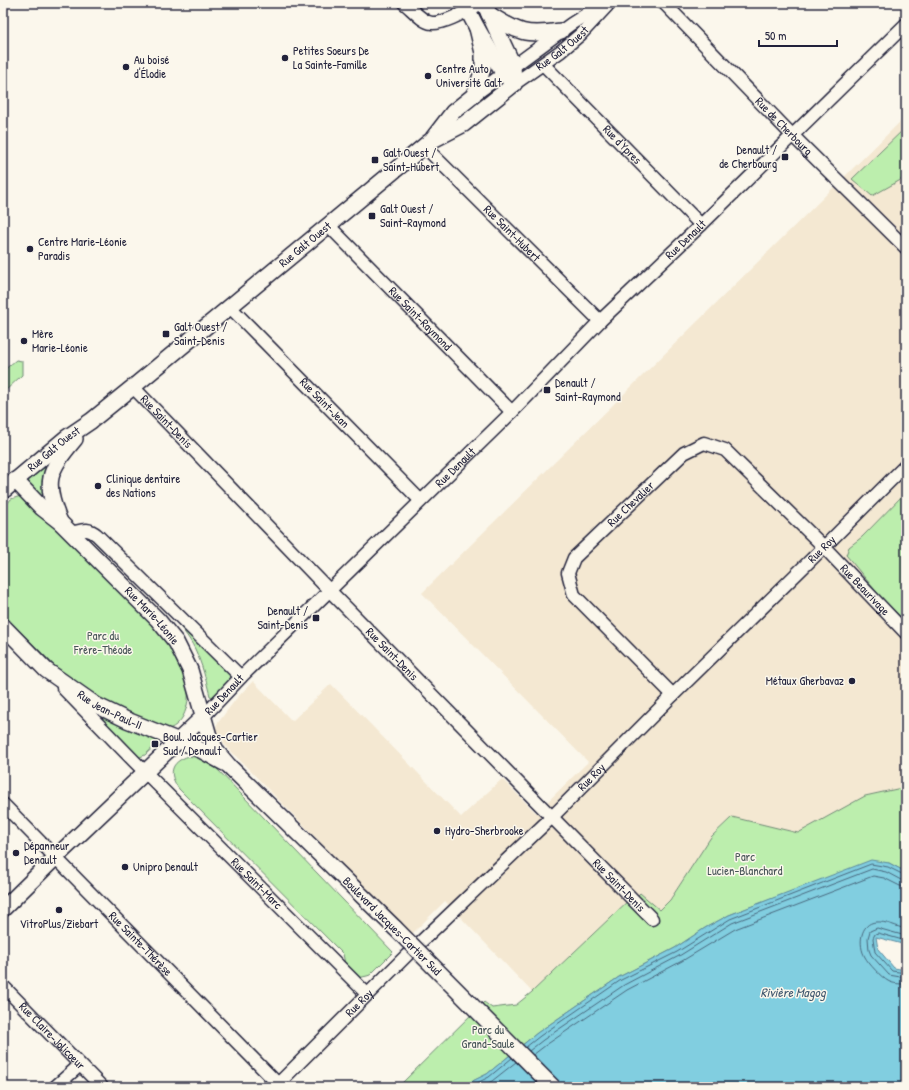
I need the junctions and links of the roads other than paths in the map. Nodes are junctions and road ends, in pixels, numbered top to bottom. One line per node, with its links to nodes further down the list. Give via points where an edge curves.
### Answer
1 (404, 3): 5 (street, via 432,23 440,22)
2 (604, 3): 9 (street, Rue Galt Ouest)
3 (610, 3): 10 (street, Rue Galt Ouest, via 581,34)
4 (664, 3): 14 (street, Rue de Cherbourg)
5 (466, 6): 6 (street); 8 (main road)
6 (485, 7): 9 (main road, via 519,32 534,34); 11 (main road)
7 (906, 24): 14 (street, Rue Denault)
8 (477, 28): 11 (main road); 13 (main road, via 483,53 483,68)
9 (561, 31): 11 (street, Rue Galt Ouest)
10 (542, 64): 12 (street, Rue Galt Ouest); 16 (street, Rue d'Ypres)
11 (508, 69): 12 (main road); 13 (street, Rue Galt Ouest)
12 (514, 84): 15 (main road, Rue Galt Ouest, via 464,124)
13 (473, 96): 15 (main road, via 453,112)
14 (792, 135): 16 (street, Rue Denault); 18 (street, Rue de Cherbourg)
15 (427, 144): 17 (main road, Rue Galt Ouest); 20 (street, Rue Saint-Hubert)
16 (701, 225): 20 (street, Rue Denault)
17 (329, 226): 19 (main road, Rue Galt Ouest); 22 (street, Rue Saint-Raymond)
18 (906, 248)
19 (229, 306): 21 (main road, Rue Galt Ouest); 27 (street, Rue Saint-Jean)
20 (600, 321): 22 (street, Rue Denault)
21 (133, 387): 23 (main road, Rue Galt Ouest); 31 (street, Rue Saint-Denis)
22 (512, 412): 27 (street, Rue Denault)
23 (91, 421): 25 (main road, Rue Galt Ouest); 28 (main road, via 51,472 51,494)
24 (906, 465): 30 (street, Rue Roy)
25 (15, 480): 26 (main road, Rue Galt Ouest); 28 (main road, Rue Marie-Léonie, via 42,508)
26 (3, 491)
27 (420, 500): 31 (street, Rue Denault)
28 (60, 522): 29 (main road, Rue Marie-Léonie)
29 (71, 533): 35 (street, Rue Marie-Léonie, via 92,530); 37 (main road, Rue Marie-Léonie, via 168,630 190,670)
30 (824, 547): 33 (street, Rue Beaurivage); 36 (street, Rue Roy); 36 (street, Rue Chevalier, via 725,450 704,443 684,453 574,558 568,573 574,595)
31 (329, 590): 35 (street, Rue Denault); 42 (street, Rue Saint-Denis)
32 (3, 626): 34 (main road, Rue Jean-Paul-II)
33 (906, 633)
34 (46, 670): 38 (main road, Rue Jean-Paul-II, via 96,705); 40 (street, Rue Jean-Paul-II)
35 (241, 677): 37 (street, Rue Denault)
36 (672, 695): 42 (street, Rue Roy)
37 (203, 717): 38 (main road, Rue Denault); 39 (main road, Boulevard Jacques-Cartier Sud, via 217,752)
38 (180, 741): 39 (main road, Boulevard Jacques-Cartier Sud); 40 (main road, Rue Denault)
39 (229, 766): 52 (main road, Boulevard Jacques-Cartier Sud, bridge)
40 (145, 772): 43 (main road, Rue Denault); 47 (street, Rue Saint-Marc)
41 (3, 804): 43 (street, Rue Sainte-Thérèse)
42 (552, 817): 45 (street, Rue Saint-Denis); 47 (street, Rue Roy)
43 (55, 858): 44 (main road, Rue Denault); 49 (street, Rue Sainte-Thérèse)
44 (3, 909)
45 (652, 919)
46 (3, 986): 48 (street, Rue Claire-Jolicoeur)
47 (367, 994): 49 (street, Rue Roy)
48 (80, 1065): 50 (street); 51 (street, Rue Claire-Jolicoeur)
49 (276, 1085)
50 (55, 1087)
51 (102, 1087)
52 (553, 1087)

